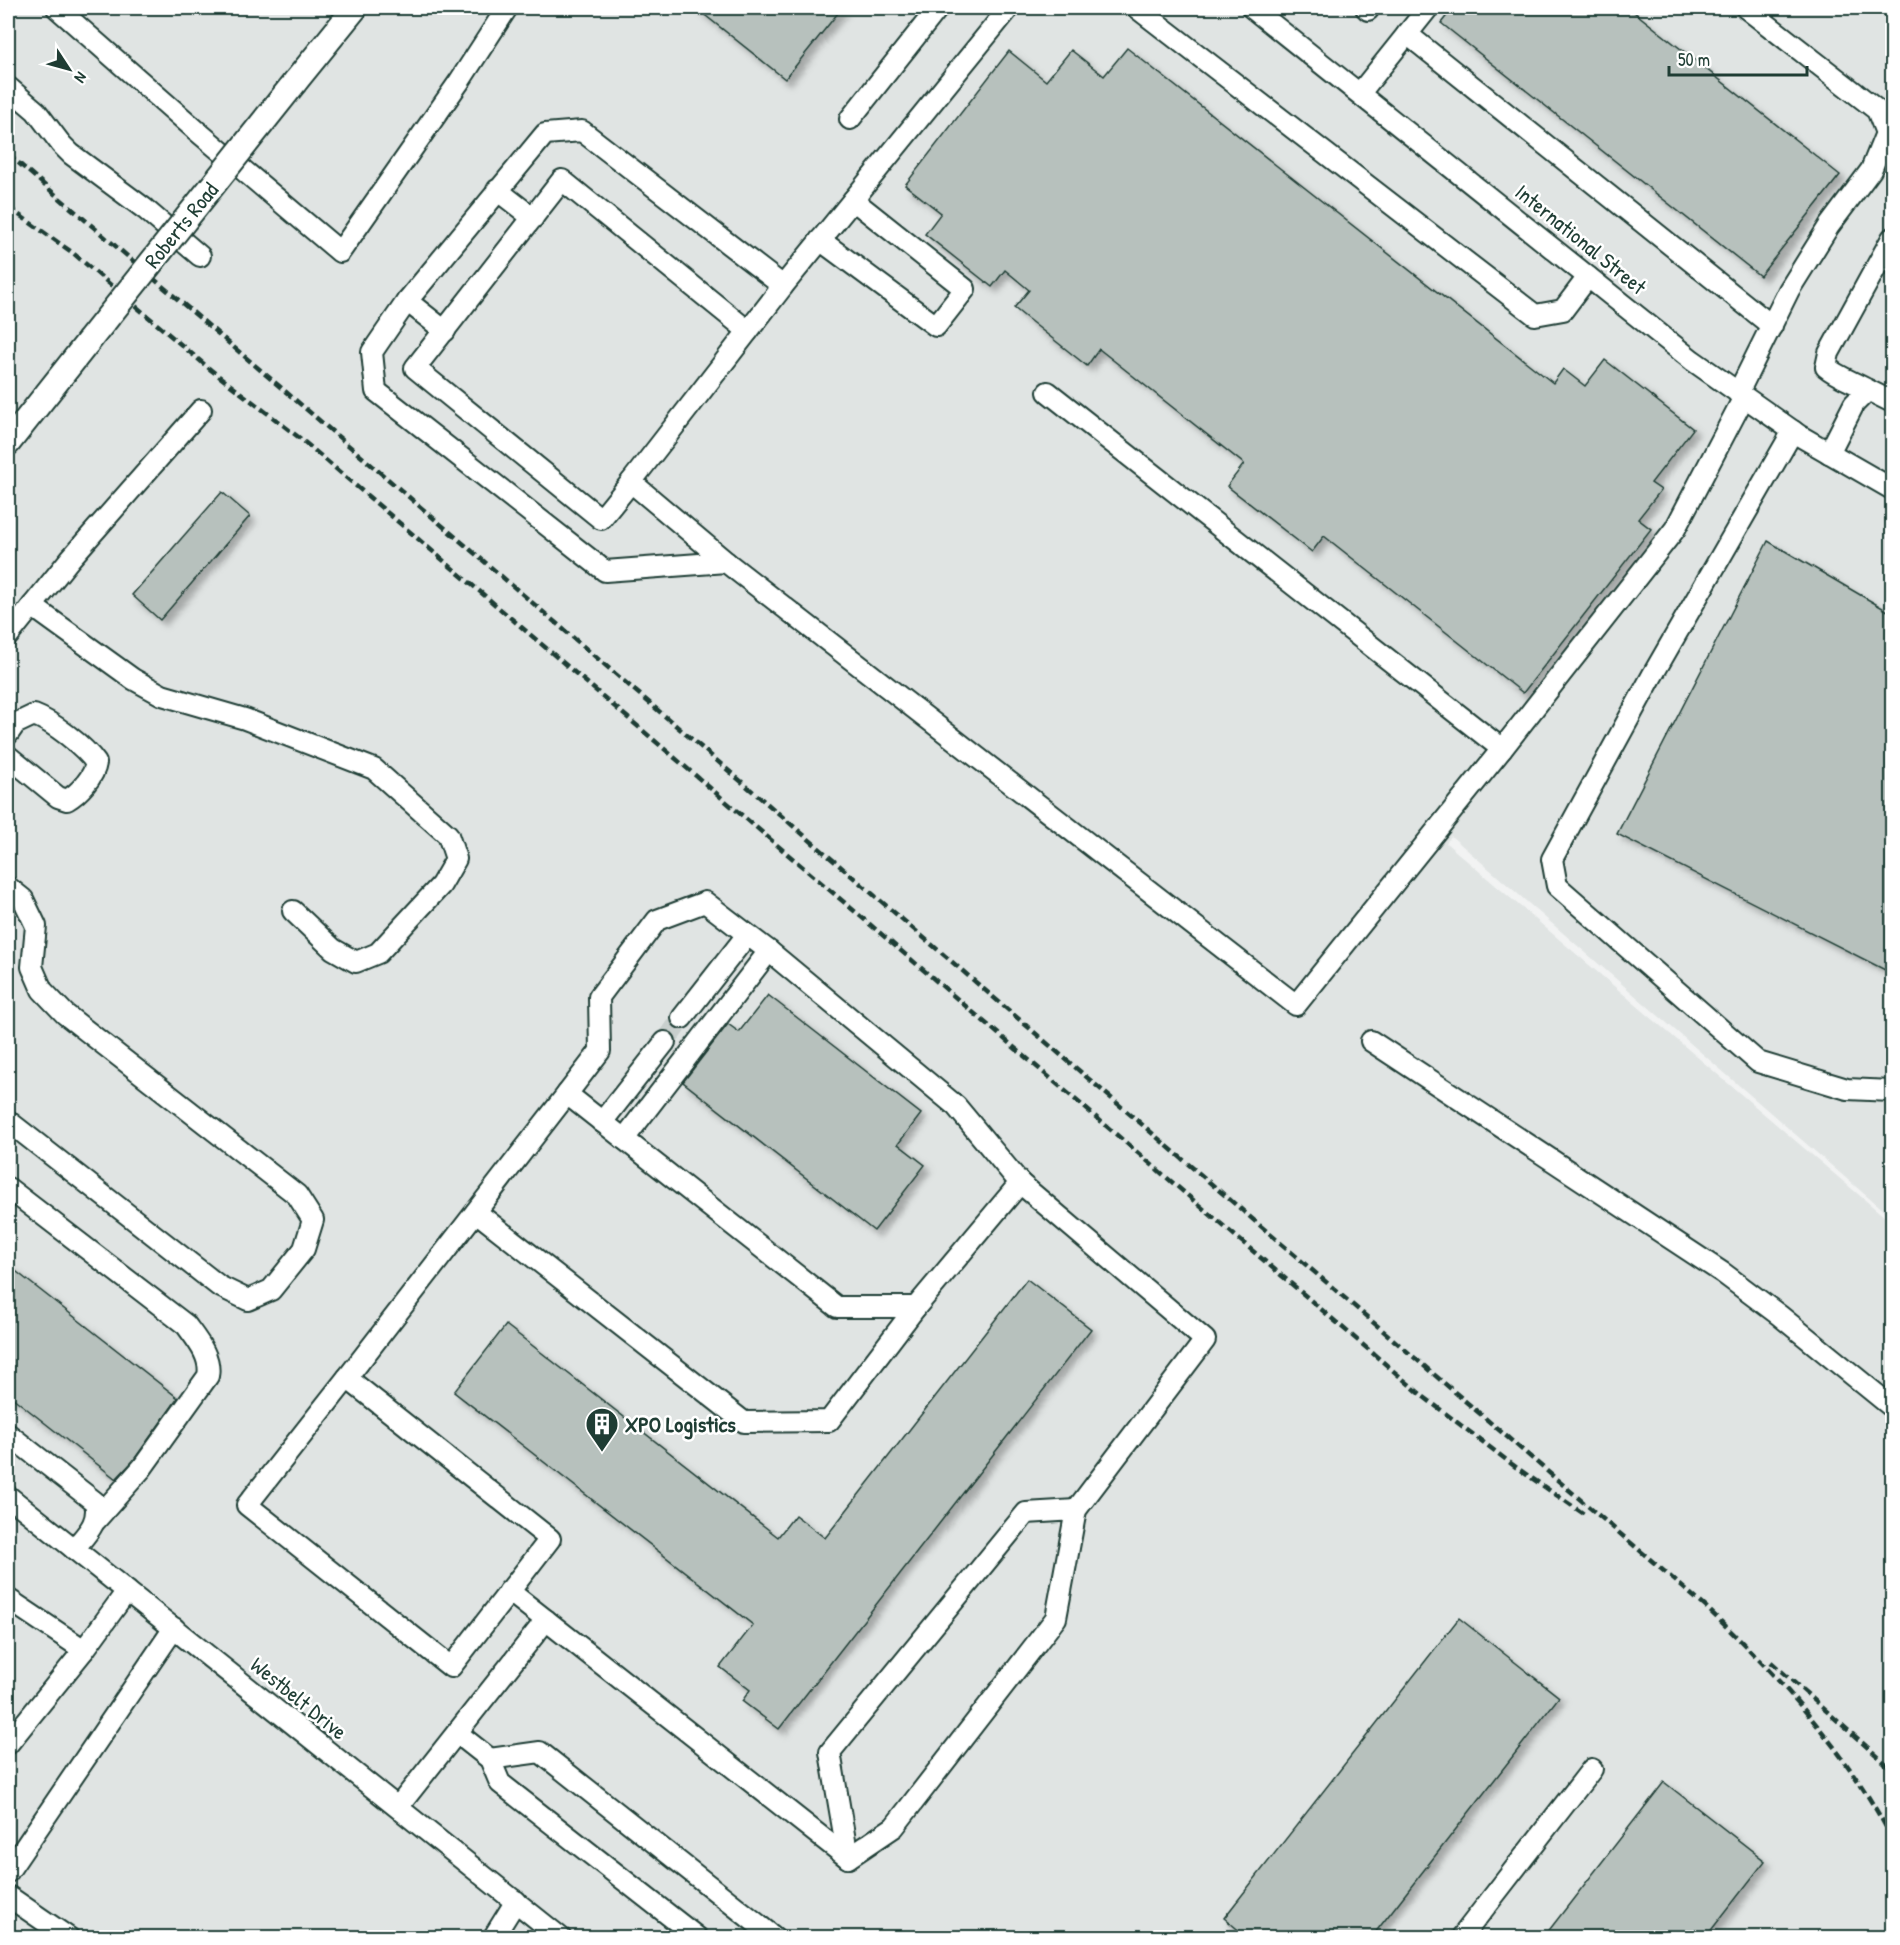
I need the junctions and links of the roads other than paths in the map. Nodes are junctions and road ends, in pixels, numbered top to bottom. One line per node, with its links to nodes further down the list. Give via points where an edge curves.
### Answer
1 (57, 8): 3 (street, via 340,252)
2 (355, 8): 32 (main road, Roberts Road, bridge)
3 (507, 8)
4 (938, 8): 13 (street)
5 (1009, 8): 15 (street)
6 (1137, 8): 20 (street, via 1535,315 1563,310)
7 (1255, 8): 12 (street, International Street)
8 (1428, 8): 10 (street)
9 (1746, 8): 23 (street, via 1877,110 1886,133 1871,170 1829,226 1789,290)
10 (1407, 34): 12 (street); 23 (street)
11 (8, 87): 19 (street, via 36,111 71,154)
12 (1360, 93): 20 (street, International Street)
13 (850, 119)
14 (497, 190): 16 (street); 21 (street, via 545,134 582,131); 22 (street)
15 (852, 200): 18 (street); 18 (street, via 965,289 936,326)
16 (533, 218): 24 (street); 25 (street, via 562,180)
17 (1893, 238): 26 (street, via 1828,353 1826,367)
18 (820, 240): 21 (street)
19 (200, 256)
20 (1588, 277): 28 (street, International Street)
21 (783, 286): 25 (street)
22 (407, 301): 24 (street); 36 (street, via 372,352 376,392 605,571)
23 (1772, 326): 28 (street)
24 (444, 331): 34 (street, via 415,368 601,519)
25 (748, 331): 34 (street)
26 (1868, 390): 29 (street); 33 (street, via 1854,404)
27 (1048, 392): 40 (street)
28 (1741, 395): 31 (street, International Street); 40 (street, via 1675,530)
29 (1893, 402)
30 (201, 410): 37 (street)
31 (1792, 431): 33 (street, International Street); 49 (street, via 1552,859 1557,886 1758,1062 1848,1089)
32 (8, 443)
33 (1829, 453): 35 (street, International Street)
34 (631, 482): 36 (street)
35 (1893, 489)
36 (726, 562): 40 (street, via 1296,1005)
37 (32, 606): 38 (street); 43 (street, via 133,679 162,695 245,719 374,769 448,835 456,859 441,885 378,953 356,962 333,949)
38 (8, 636)
39 (10, 725): 41 (street, via 34,715 45,718 90,754 96,763 95,771 66,800)
40 (1502, 749)
41 (8, 756)
42 (8, 887): 51 (street, via 23,899 36,926 33,968 42,990 65,1014 297,1194 313,1220 304,1249 271,1290 248,1300 219,1286)
43 (293, 911)
44 (747, 935): 45 (street); 46 (street); 50 (street, via 705,902 657,920 599,997 600,1051)
45 (769, 951): 53 (street); 54 (street, via 956,1106)
46 (682, 1018)
47 (665, 1041): 52 (street)
48 (1371, 1041): 59 (street, via 1723,1272)
49 (1893, 1091)
50 (567, 1094): 52 (street); 56 (street)
51 (8, 1121)
52 (602, 1122): 53 (street)
53 (624, 1139): 57 (street, via 837,1307)
54 (1020, 1183): 57 (street); 62 (street, via 1205,1340)
55 (8, 1188): 63 (street, via 186,1325 210,1369 142,1468)
56 (476, 1212): 57 (street, via 744,1422 829,1421); 58 (street)
57 (916, 1307)
58 (347, 1378): 66 (street, via 550,1539); 66 (street, via 247,1505 451,1667)
59 (1893, 1407)
60 (8, 1434): 63 (street, via 91,1497)
61 (8, 1496): 64 (street, Westbelt Drive)
62 (1076, 1510): 76 (street, via 1056,1618 894,1827); 76 (street, via 1026,1513 830,1752)
63 (96, 1520): 64 (street)
64 (74, 1548): 65 (street, Westbelt Drive)
65 (127, 1591): 69 (street, Westbelt Drive); 70 (street)
66 (509, 1591): 68 (street)
67 (8, 1599): 70 (street)
68 (546, 1620): 71 (street); 76 (street)
69 (174, 1628): 75 (street, Westbelt Drive); 77 (street)
70 (84, 1650): 72 (street)
71 (457, 1733): 73 (street); 75 (street)
72 (8, 1744)
73 (490, 1759): 83 (street, via 500,1783); 84 (street, via 540,1752)
74 (1592, 1769): 85 (street)
75 (398, 1807): 79 (street, Westbelt Drive)
76 (848, 1858)
77 (8, 1872)
78 (8, 1896): 80 (street)
79 (516, 1902): 81 (street); 82 (street, Westbelt Drive)
80 (69, 1938)
81 (493, 1938)
82 (561, 1938)
83 (698, 1938)
84 (776, 1938)
85 (1461, 1938)

